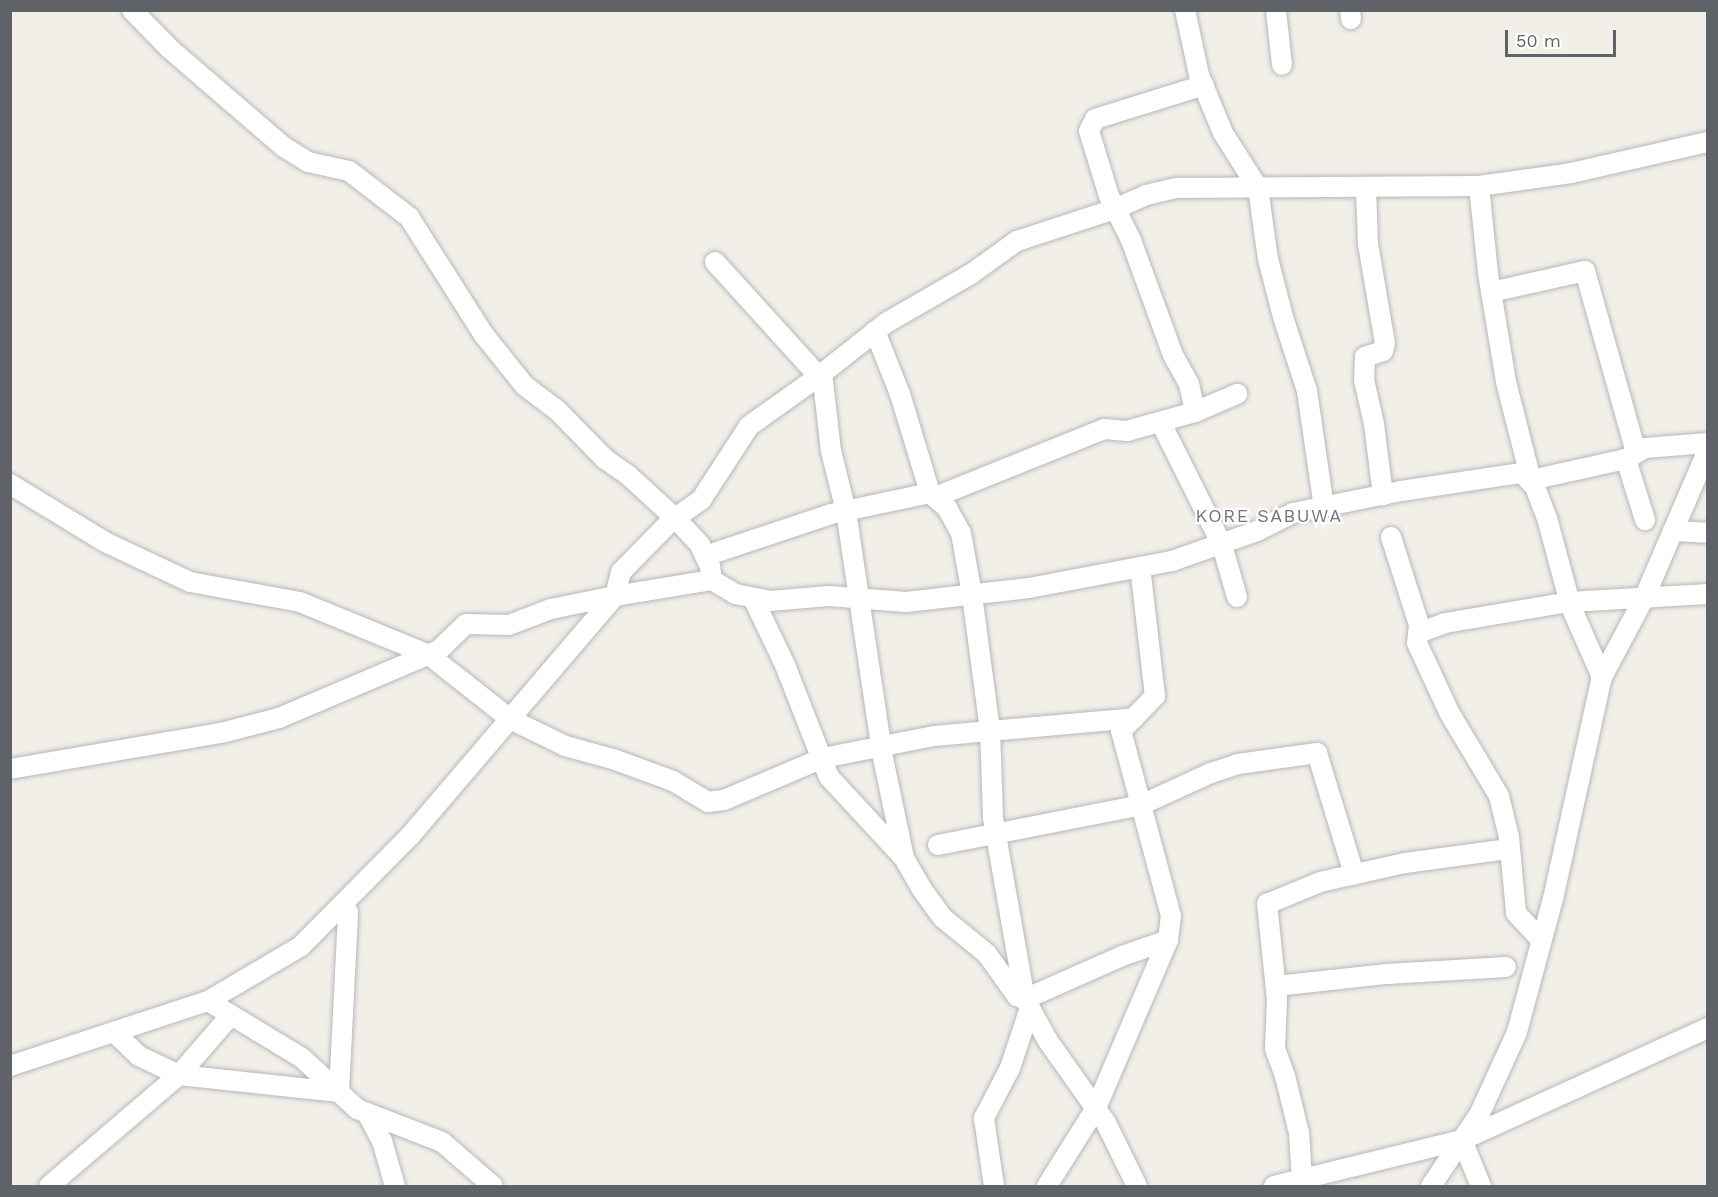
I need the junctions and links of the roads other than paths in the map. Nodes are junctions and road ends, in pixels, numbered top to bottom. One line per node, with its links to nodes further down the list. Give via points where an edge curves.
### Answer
1 (132, 10): 27 (street, via 170,49 290,152 308,162 349,171 409,217 484,335 525,386 556,409 605,459)
2 (1185, 10): 5 (street)
3 (1276, 10): 4 (street)
4 (1282, 65)
5 (1204, 85): 8 (street, via 1223,133); 10 (street, via 1095,119 1089,131)
6 (1707, 142): 7 (street, via 1572,173)
7 (1479, 186): 9 (street); 12 (street)
8 (1258, 188): 9 (street); 10 (street, via 1176,188); 25 (street, via 1268,259 1307,391)
9 (1366, 188): 24 (street, via 1368,244 1385,343 1383,351 1365,357 1364,380)
10 (1114, 209): 13 (street, via 1017,241 971,274); 16 (street, via 1131,240 1173,355 1189,384)
11 (715, 262): 14 (street)
12 (1491, 292): 20 (street, via 1585,271); 21 (street, via 1506,382)
13 (875, 331): 14 (street); 23 (street)
14 (819, 376): 26 (street, via 824,381 831,451); 27 (street, via 749,426 701,500)
15 (1237, 394): 16 (street)
16 (1195, 412): 17 (street)
17 (1161, 423): 23 (street, via 1127,430 1104,429); 32 (street)
18 (1707, 443): 20 (street, via 1645,448)
19 (1707, 450): 29 (street)
20 (1631, 456): 21 (street); 28 (street)
21 (1531, 480): 24 (street, via 1522,473); 43 (street, via 1547,518)
22 (10, 484): 45 (street, via 105,542 190,582 300,602)
23 (932, 495): 26 (street); 37 (street, via 947,508 961,533)
24 (1383, 495): 25 (street)
25 (1324, 507): 32 (street, via 1293,513)
26 (846, 511): 33 (street); 42 (street)
27 (677, 520): 33 (street); 38 (street, via 671,521 621,572)
28 (1645, 520)
29 (1673, 531): 30 (street); 39 (street)
30 (1707, 533)
31 (1391, 537): 44 (street, via 1419,625)
32 (1222, 545): 34 (street); 40 (street)
33 (705, 556): 35 (street)
34 (1140, 567): 37 (street); 47 (street, via 1155,696)
35 (712, 580): 38 (street); 41 (street, via 735,594)
36 (1707, 594): 39 (street)
37 (972, 595): 42 (street, via 906,602); 49 (street)
38 (615, 596): 45 (street, via 551,609 509,625 466,624); 48 (street)
39 (1645, 596): 43 (street); 46 (street)
40 (1237, 597)
41 (753, 598): 42 (street); 51 (street)
42 (859, 598): 50 (street)
43 (1569, 602): 44 (street, via 1445,623); 46 (street)
44 (1418, 633): 56 (street, via 1418,643 1450,714 1499,796)
45 (429, 655): 48 (street); 52 (street, via 279,718 221,733)
46 (1602, 677): 61 (street)
47 (1134, 718): 49 (street); 53 (street, via 1121,731)
48 (510, 719): 51 (street, via 565,746 673,781 708,802 724,800); 64 (street, via 410,836 301,946)
49 (990, 730): 50 (street, via 934,735); 54 (street)
50 (881, 748): 51 (street); 57 (street)
51 (823, 758): 57 (street, via 829,777)
52 (10, 770)
53 (1141, 805): 54 (street); 58 (street, via 1238,765 1317,753); 60 (street, via 1171,916)
54 (995, 832): 55 (street); 65 (street)
55 (938, 845)
56 (1509, 849): 58 (street); 61 (street, via 1516,914)
57 (904, 858): 65 (street, via 943,918 987,954 1017,996)
58 (1354, 874): 63 (street, via 1320,882 1267,904)
59 (348, 912): 71 (street)
60 (1168, 940): 65 (street, via 1122,956); 72 (street)
61 (1541, 940): 74 (street, via 1517,1032 1480,1113)
62 (1506, 967): 63 (street)
63 (1276, 986): 75 (street, via 1275,1049 1299,1133)
64 (208, 1001): 66 (street); 68 (street)
65 (1027, 1003): 72 (street, via 1048,1041); 79 (street, via 1011,1068 984,1118)
66 (231, 1015): 70 (street); 71 (street, via 302,1058)
67 (1707, 1028): 74 (street)
68 (114, 1032): 69 (street); 70 (street, via 139,1056)
69 (10, 1066)
70 (179, 1075): 71 (street); 76 (street)
71 (339, 1092): 73 (street)
72 (1096, 1108): 80 (street); 81 (street)
73 (367, 1113): 77 (street, via 382,1141); 78 (street, via 442,1142)
74 (1462, 1140): 75 (street); 83 (street); 84 (street)
75 (1303, 1183): 82 (street)
76 (49, 1186)
77 (395, 1186)
78 (493, 1186)
79 (994, 1186)
80 (1047, 1186)
81 (1137, 1186)
82 (1274, 1186)
83 (1431, 1186)
84 (1481, 1186)

